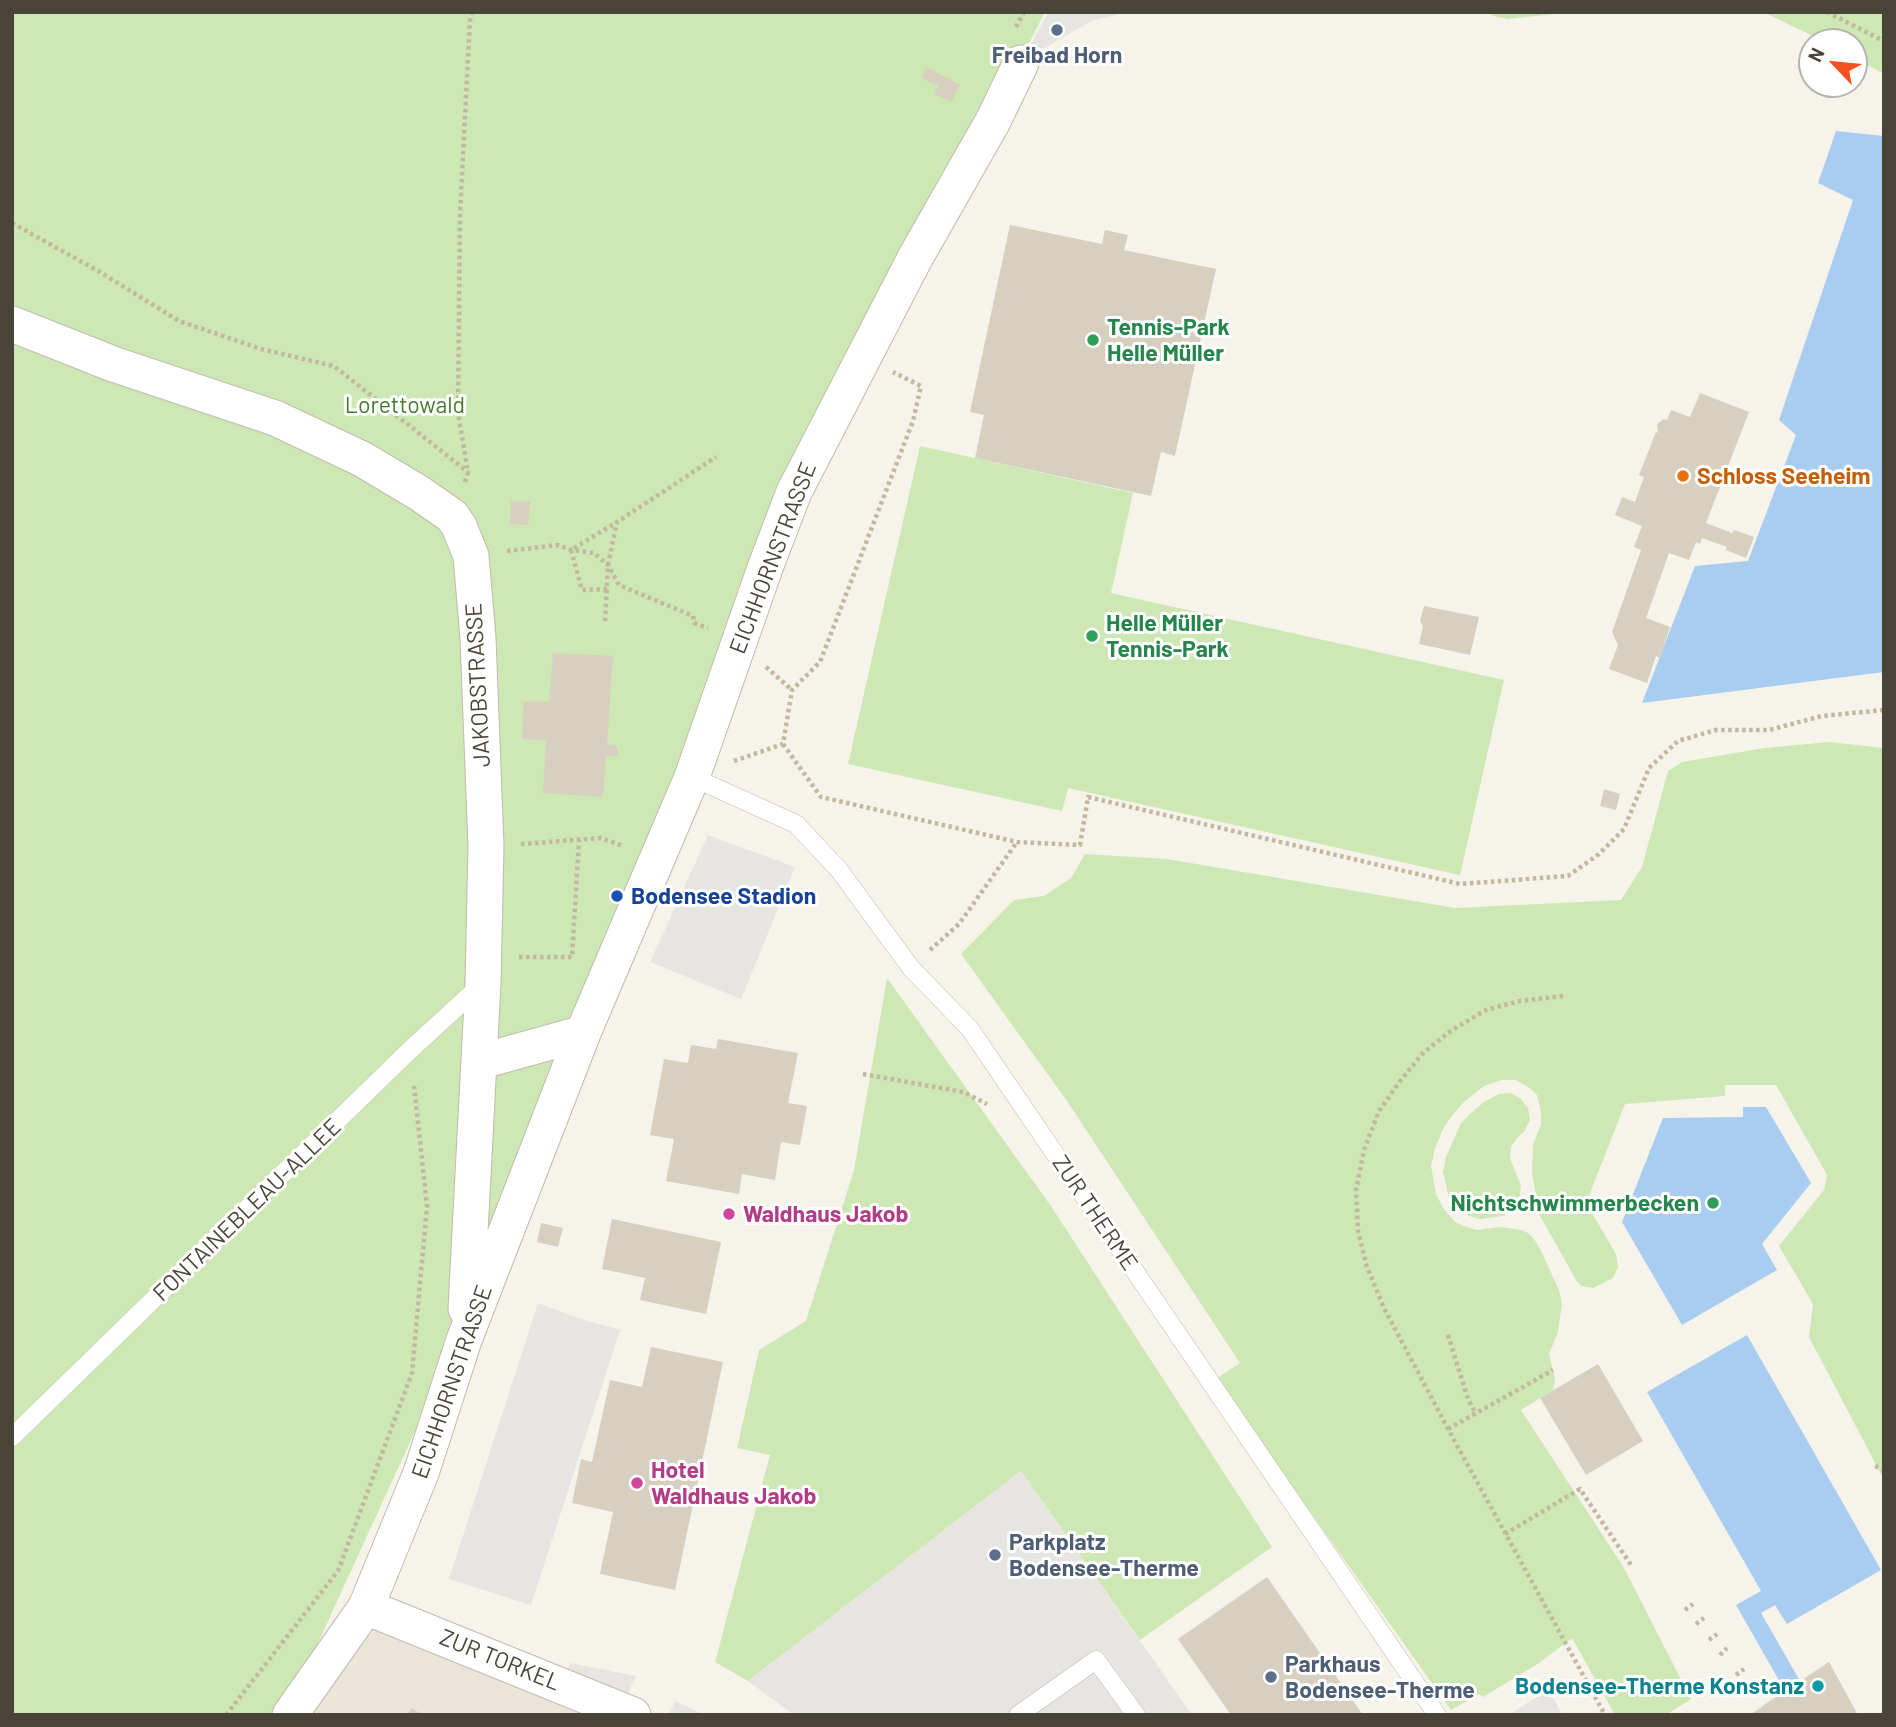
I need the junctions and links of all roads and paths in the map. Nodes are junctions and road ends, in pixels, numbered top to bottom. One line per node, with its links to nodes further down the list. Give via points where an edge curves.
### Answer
1 (472, 12): 5 (path, via 460,214 458,413 468,472 334,366 261,349 179,321)
2 (1826, 12): 3 (path)
3 (1884, 41)
4 (1020, 63): 18 (street, EICHHORNSTRASSE, via 794,492)
5 (12, 223)
6 (12, 324): 11 (street, JAKOBSTRASSE, via 113,364 275,418 362,459 453,516)
7 (902, 378): 17 (path, via 921,386 913,421 820,662 792,690)
8 (716, 457): 9 (path)
9 (617, 522): 10 (path); 12 (path)
10 (571, 550): 11 (path, via 558,545); 12 (path, via 594,552); 13 (path, via 582,590)
11 (471, 556): 21 (street, JAKOBSTRASSE)
12 (608, 565): 13 (path); 15 (path, via 619,585 694,616 694,623)
13 (607, 589): 14 (path)
14 (605, 621)
15 (716, 631)
16 (1884, 710): 20 (path, via 1822,716 1769,730 1716,730 1678,741 1650,768 1624,830 1567,876 1460,884 1088,797 1080,845)
17 (783, 744): 18 (path); 20 (path, via 821,797)
18 (692, 777): 23 (lane, ZUR THERME, via 796,824 839,870); 26 (street, EICHHORNSTRASSE)
19 (579, 840): 21 (path); 22 (path, via 601,838); 24 (path, via 572,957)
20 (1017, 842): 23 (path, via 959,924)
21 (486, 846): 24 (street, JAKOBSTRASSE)
22 (627, 848)
23 (911, 968): 30 (lane, ZUR THERME, via 970,1029)
24 (483, 970): 27 (lane, FONTAINEBLEAU-ALLEE); 28 (street, JAKOBSTRASSE)
25 (1563, 996): 35 (path, via 1486,1010 1452,1030 1422,1054 1401,1080 1379,1111 1364,1150 1356,1190 1358,1231 1367,1267)
26 (583, 1034): 28 (street); 32 (street, EICHHORNSTRASSE)
27 (410, 1050): 36 (lane, FONTAINEBLEAU-ALLEE); 52 (path, via 427,1206 412,1373 338,1572)
28 (480, 1062): 32 (street, JAKOBSTRASSE)
29 (863, 1074): 30 (path, via 962,1092)
30 (1040, 1132): 57 (lane, ZUR THERME)
31 (1448, 1335): 34 (path)
32 (464, 1340): 42 (street, EICHHORNSTRASSE, via 421,1473)
33 (1553, 1370): 34 (path)
34 (1476, 1414): 35 (path)
35 (1447, 1429): 39 (path)
36 (12, 1437)
37 (1875, 1466): 38 (path)
38 (1884, 1470)
39 (1505, 1534): 40 (path, via 1580,1489); 58 (path)
40 (1631, 1564)
41 (1693, 1604): 43 (path)
42 (366, 1607): 53 (street, EICHHORNSTRASSE); 54 (street, ZUR TORKEL)
43 (1685, 1610)
44 (1704, 1618): 45 (path)
45 (1696, 1624)
46 (1717, 1634): 47 (path)
47 (1709, 1640)
48 (1727, 1648): 49 (path)
49 (1720, 1655)
50 (1744, 1669): 51 (path)
51 (1736, 1675)
52 (226, 1715)
53 (290, 1715)
54 (633, 1715)
55 (1018, 1715): 56 (lane, via 1096,1660)
56 (1136, 1715)
57 (1437, 1715)
58 (1605, 1715)

